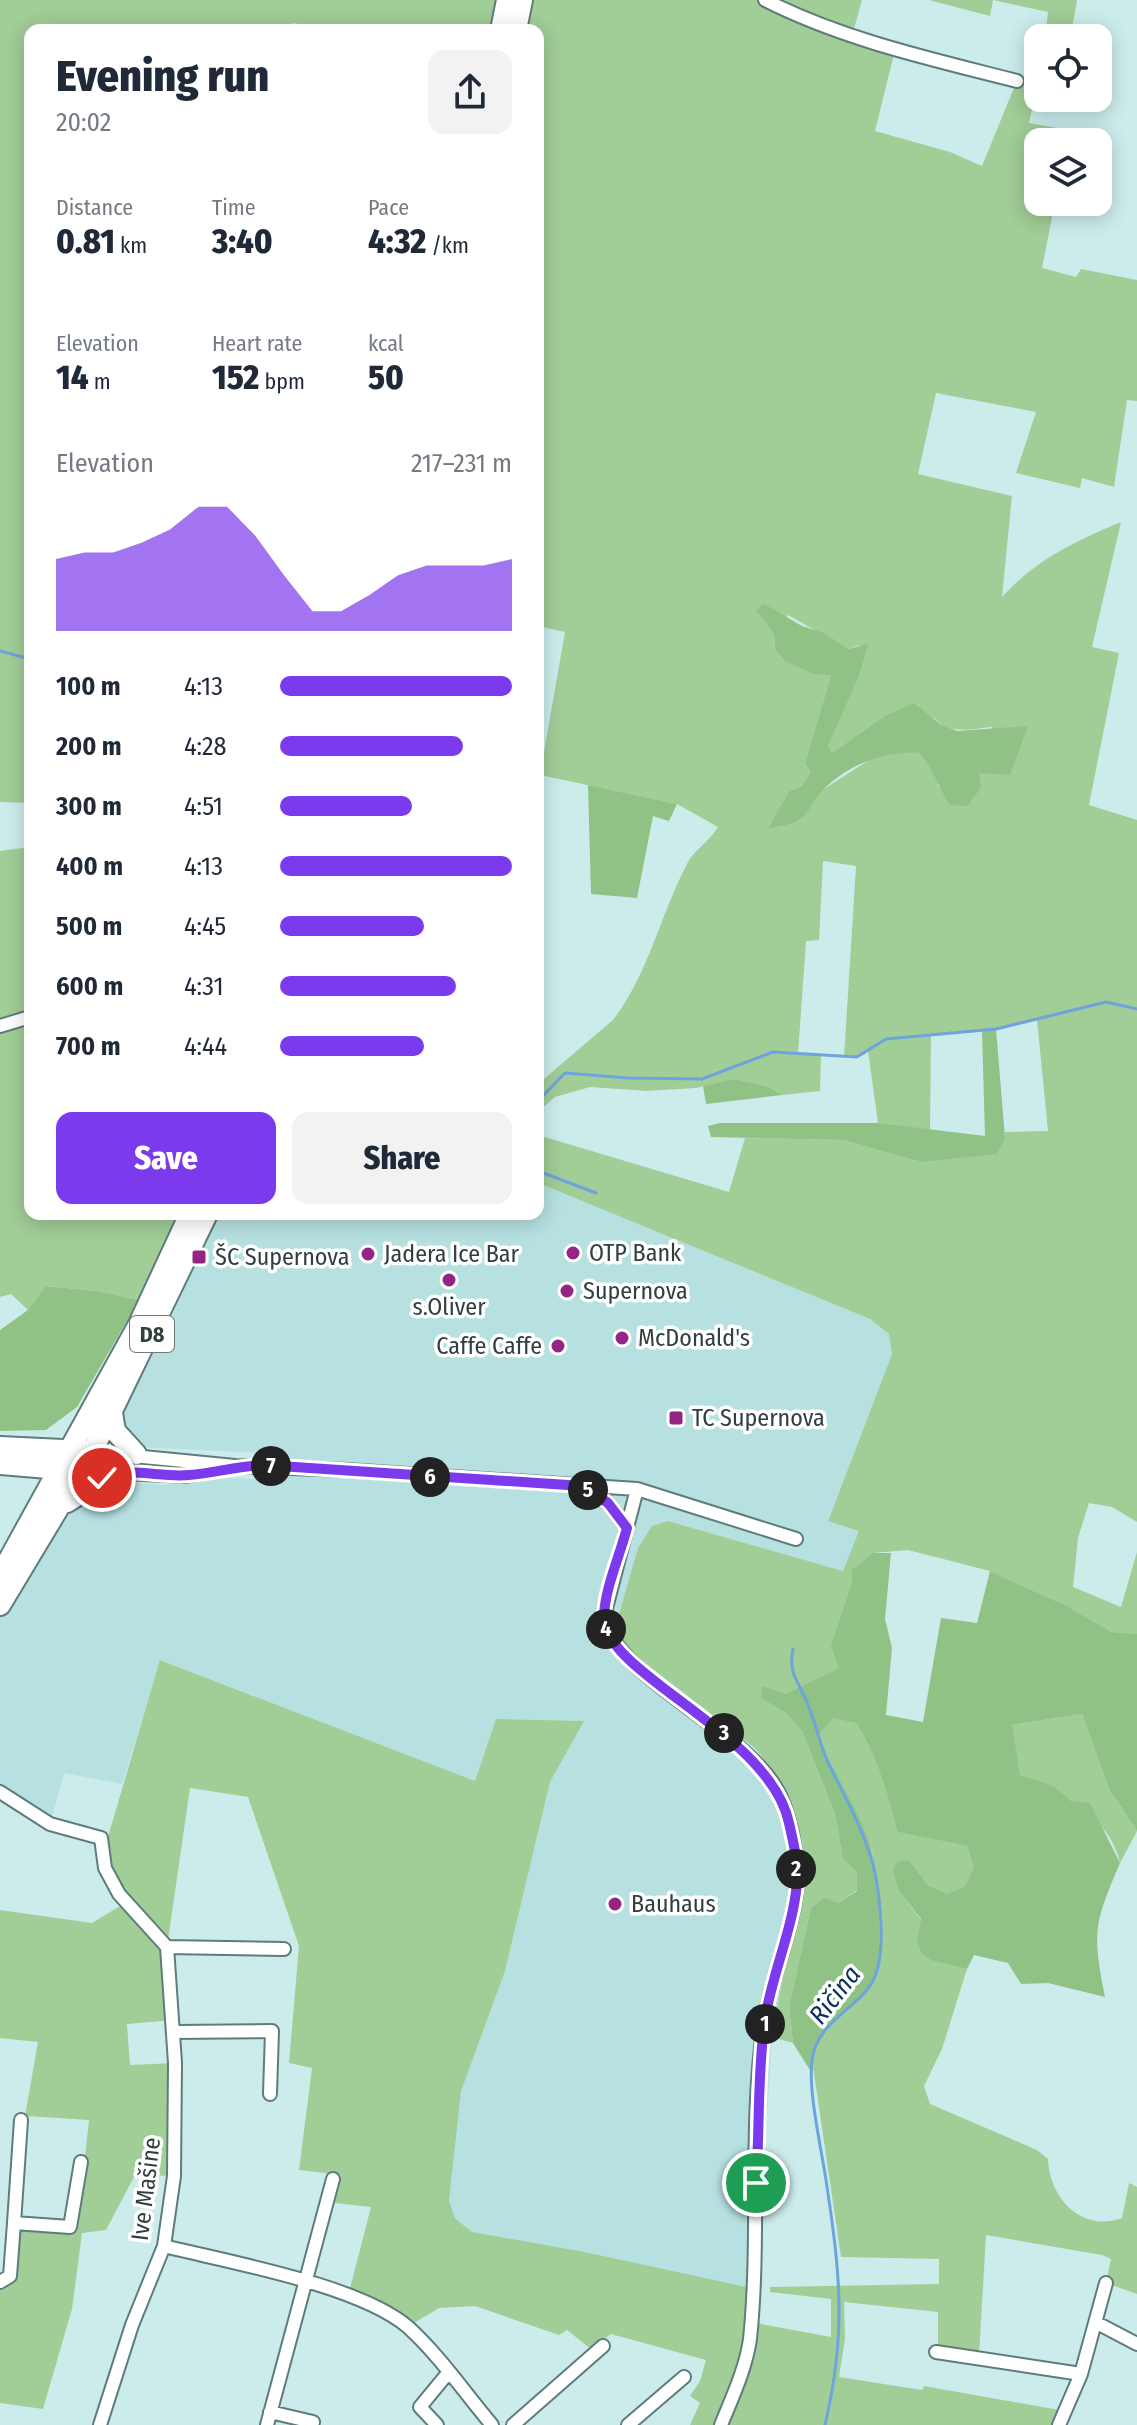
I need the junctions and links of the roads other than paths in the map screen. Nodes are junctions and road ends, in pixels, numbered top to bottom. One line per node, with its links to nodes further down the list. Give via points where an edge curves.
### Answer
1 (507, 0): 4 (main road)
2 (522, 0): 5 (main road)
3 (765, 0): 6 (street, via 852,36)
4 (502, 24)
5 (517, 24)
6 (1017, 81)
7 (24, 1019): 8 (street)
8 (0, 1026)
9 (187, 1220): 11 (main road, D8)
10 (204, 1220): 11 (main road, D8)
11 (104, 1410): 12 (main road); 13 (main road); 15 (main road, D8)
12 (26, 1447): 14 (main road); 15 (main road)
13 (136, 1454): 15 (street); 16 (street)
14 (4, 1458): 15 (main road); 21 (main road, via 34,1485)
15 (77, 1460): 17 (street); 20 (main road, D8); 21 (main road, D8)
16 (235, 1466): 17 (street, via 186,1476); 18 (street)
17 (115, 1472): 20 (main road)
18 (583, 1486): 19 (street); 22 (street, via 608,1503)
19 (637, 1489): 22 (street); 23 (street)
20 (60, 1505): 25 (main road, D8)
21 (38, 1509): 24 (main road, D8)
22 (627, 1528): 53 (street, via 604,1616 614,1644 636,1668 703,1715 753,1759 777,1789 789,1821 797,1882 765,2018 749,2341)
23 (796, 1539)
24 (0, 1576)
25 (0, 1605)
26 (0, 1792): 27 (street, via 50,1824 101,1838 105,1868 119,1894)
27 (167, 1947): 28 (street); 29 (street, Ive Mašine)
28 (284, 1949)
29 (174, 2032): 30 (street, via 272,2031); 35 (street, Ive Mašine, via 174,2176)
30 (270, 2094)
31 (21, 2120): 34 (street)
32 (81, 2162): 34 (street, via 70,2227)
33 (333, 2179): 36 (street)
34 (14, 2223): 37 (street, via 10,2276)
35 (164, 2246): 36 (street); 47 (street, Ive Mašine)
36 (305, 2281): 43 (street, via 407,2327); 46 (street)
37 (0, 2282)
38 (1106, 2283): 39 (street)
39 (1097, 2323): 40 (street); 44 (street)
40 (1137, 2344)
41 (603, 2346): 51 (street)
42 (936, 2352): 44 (street)
43 (448, 2373): 49 (street, via 420,2407); 50 (street)
44 (1081, 2374): 54 (street)
45 (684, 2377): 52 (street)
46 (269, 2419): 48 (street)
47 (100, 2425)
48 (312, 2425)
49 (437, 2425)
50 (492, 2425)
51 (513, 2425)
52 (628, 2425)
53 (721, 2425)
54 (1059, 2425)

